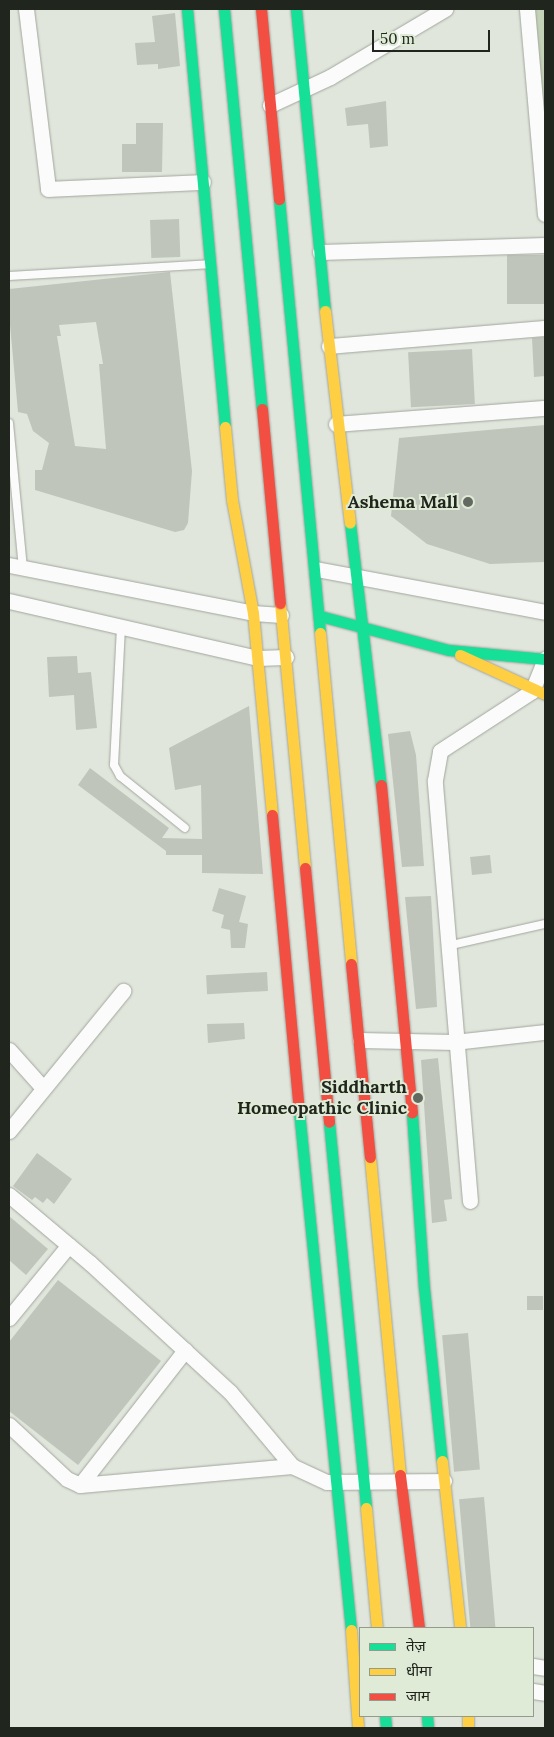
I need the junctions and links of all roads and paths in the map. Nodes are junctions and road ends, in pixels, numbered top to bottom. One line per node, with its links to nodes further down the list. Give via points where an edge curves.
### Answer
1 (26, 9): 10 (street, via 48,189)
2 (187, 9): 10 (street)
3 (224, 9): 27 (street)
4 (261, 9): 9 (street)
5 (296, 9): 8 (street)
6 (445, 9): 8 (street)
7 (527, 9): 11 (street)
8 (304, 90): 9 (street); 13 (street)
9 (270, 105): 22 (street)
10 (203, 182): 14 (street)
11 (545, 214)
12 (545, 245): 13 (street)
13 (320, 252): 17 (street)
14 (210, 264): 15 (lane); 26 (street, via 232,500)
15 (9, 276)
16 (545, 328): 17 (street)
17 (329, 346): 20 (street)
18 (545, 408): 20 (street)
19 (9, 423): 21 (lane)
20 (336, 424): 23 (street)
21 (16, 566): 26 (street)
22 (316, 569): 23 (street); 28 (street)
23 (357, 574): 25 (street); 30 (street)
24 (9, 601): 29 (street)
25 (545, 612)
26 (253, 614): 27 (street); 33 (street)
27 (281, 615): 32 (street)
28 (320, 616): 30 (street); 42 (street)
29 (121, 627): 33 (street); 36 (lane, via 114,765 120,776)
30 (365, 627): 31 (street); 43 (street)
31 (449, 650): 34 (street); 35 (street)
32 (286, 657): 33 (street); 41 (street)
33 (257, 658): 41 (street)
34 (545, 659): 35 (street)
35 (539, 692): 38 (street, via 440,751 434,780)
36 (185, 828)
37 (545, 924): 38 (lane)
38 (447, 946): 44 (street)
39 (124, 991): 46 (street)
40 (545, 1032): 44 (street)
41 (306, 1039): 55 (street); 58 (street)
42 (360, 1040): 43 (street); 56 (street)
43 (407, 1040): 44 (street); 57 (street, via 424,1288)
44 (454, 1042): 49 (street)
45 (9, 1050): 46 (street)
46 (44, 1088): 47 (street)
47 (9, 1131)
48 (9, 1195): 50 (street)
49 (470, 1202)
50 (69, 1245): 51 (street); 52 (street)
51 (9, 1318)
52 (185, 1350): 54 (street, via 230,1392); 59 (street)
53 (9, 1425): 59 (street, via 67,1479)
54 (292, 1466): 58 (street); 59 (street)
55 (362, 1479): 56 (street); 58 (street); 60 (street)
56 (400, 1479): 57 (street); 61 (street)
57 (444, 1481): 62 (street)
58 (334, 1482): 63 (street, via 348,1575)
59 (80, 1484)
60 (377, 1627)
61 (419, 1627)
62 (460, 1627)
63 (358, 1728)

